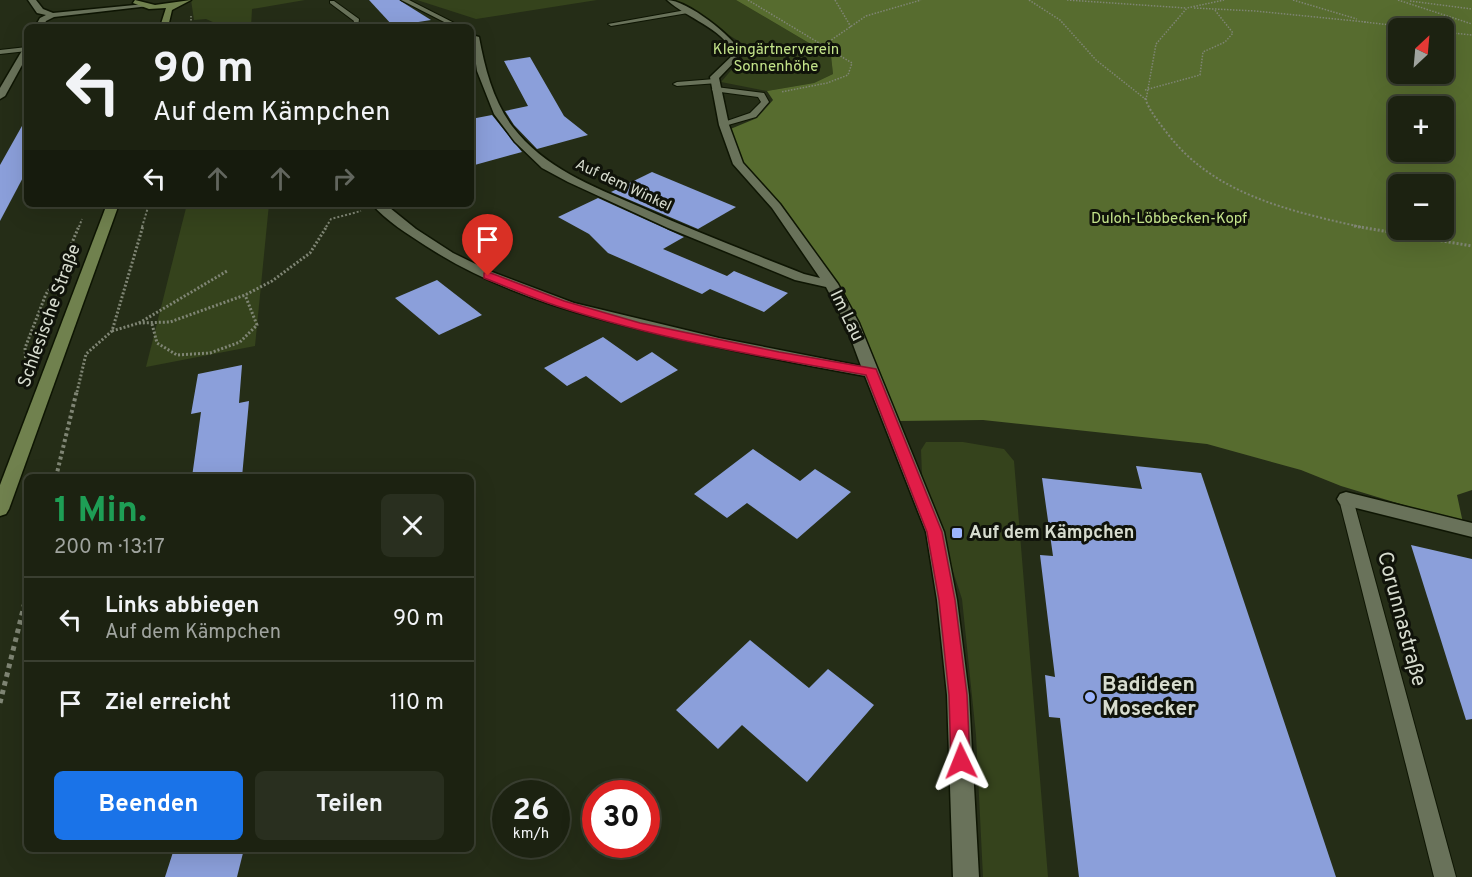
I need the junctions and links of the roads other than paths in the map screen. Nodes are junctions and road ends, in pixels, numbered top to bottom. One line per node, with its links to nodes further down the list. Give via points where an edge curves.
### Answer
1 (32, 0): 8 (street, via 40,10)
2 (404, 0): 12 (lane)
3 (671, 0): 7 (street)
4 (184, 1): 6 (main road); 10 (main road, via 170,9)
5 (332, 2): 11 (lane, via 357,20)
6 (144, 3): 8 (street); 10 (main road)
7 (686, 12): 13 (lane); 19 (street, via 736,47 738,54 714,77)
8 (52, 15): 9 (street)
9 (41, 24)
10 (164, 24)
11 (356, 24)
12 (453, 24)
13 (611, 24)
14 (474, 40): 24 (street, Auf dem Winkel, via 490,101 532,155 566,177 622,204 800,277)
15 (24, 49): 16 (lane)
16 (0, 52)
17 (24, 54): 20 (street)
18 (677, 84): 19 (lane)
19 (715, 85): 21 (street, Im Lau); 21 (lane, via 761,95 765,102 753,115)
20 (0, 96)
21 (724, 125): 24 (street, Im Lau, via 738,164 776,206)
22 (112, 207): 27 (main road, Schlesische Straße)
23 (382, 207): 25 (street, via 447,254 488,276 560,304 639,326)
24 (831, 284): 25 (street, Im Lau)
25 (872, 372): 29 (street, Im Lau, via 935,532 958,695)
26 (1346, 499): 28 (street, Corunnastraße); 30 (lane, Corunnastraße)
27 (0, 509)
28 (1472, 530)
29 (966, 877)
30 (1445, 877)

